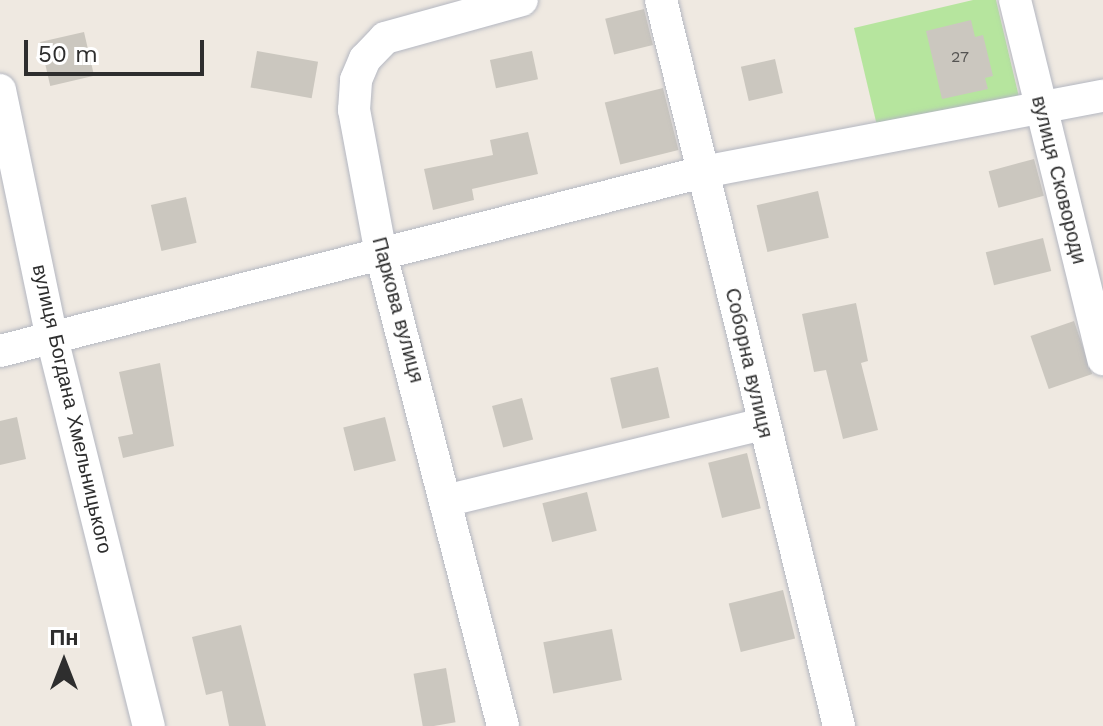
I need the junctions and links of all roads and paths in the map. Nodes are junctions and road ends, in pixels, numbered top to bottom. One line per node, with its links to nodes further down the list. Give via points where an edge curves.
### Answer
1 (522, 0): 8 (street, Паркова вулиця, via 415,26 385,38 365,59 356,80 354,110)
2 (661, 0): 7 (street, Соборна вулиця)
3 (1015, 0): 6 (street, вулиця Сковороди)
4 (0, 90): 9 (street, вулиця Богдана Хмельницького)
5 (1103, 96): 6 (street)
6 (1042, 111): 7 (street); 11 (street, вулиця Сковороди)
7 (703, 172): 8 (street); 12 (street, Соборна вулиця)
8 (381, 254): 9 (street); 13 (street, Паркова вулиця)
9 (52, 338): 10 (street); 14 (street, вулиця Богдана Хмельницького)
10 (0, 351)
11 (1103, 359)
12 (763, 424): 13 (street); 16 (street, Соборна вулиця)
13 (449, 500): 15 (street, Паркова вулиця)
14 (149, 726)
15 (503, 726)
16 (839, 726)

